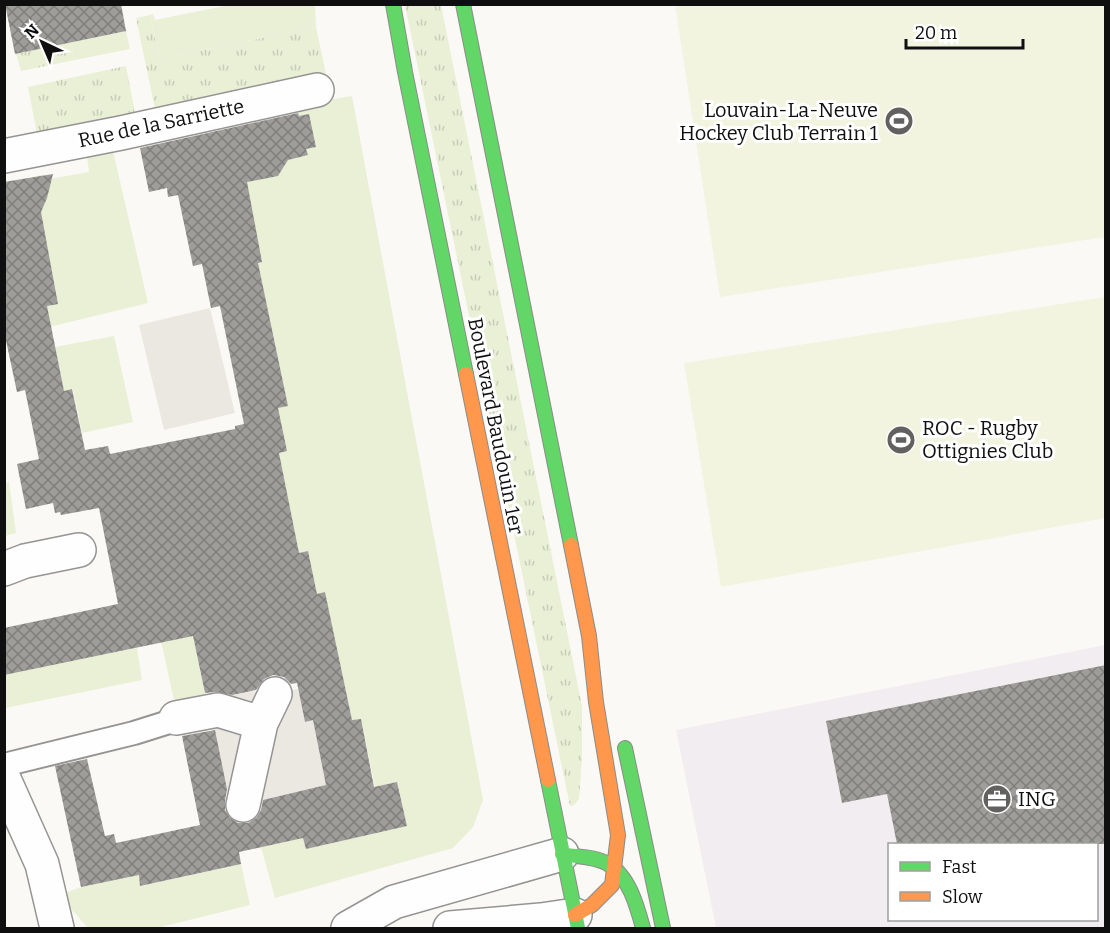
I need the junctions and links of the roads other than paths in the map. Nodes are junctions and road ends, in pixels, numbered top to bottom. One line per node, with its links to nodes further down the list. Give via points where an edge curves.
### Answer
1 (393, 4): 16 (main road, Boulevard Baudouin 1er)
2 (463, 4): 7 (main road)
3 (317, 90): 4 (street, Rue de la Sarriette)
4 (4, 156)
5 (79, 550): 6 (street)
6 (4, 569)
7 (589, 636): 8 (main road); 17 (main road, via 618,835)
8 (607, 672)
9 (275, 694): 11 (street)
10 (176, 718): 11 (street, via 218,710); 13 (lane, via 134,733)
11 (261, 723): 15 (street)
12 (623, 738): 24 (main road)
13 (4, 765)
14 (4, 779): 19 (street, via 42,864)
15 (243, 805)
16 (562, 855): 17 (main road, via 607,863); 18 (main road, Boulevard Baudouin 1er); 20 (street, via 394,902)
17 (614, 870): 18 (main road, via 612,885); 23 (main road, via 626,882)
18 (576, 922): 22 (street, via 541,920)
19 (57, 928)
20 (346, 928): 21 (street)
21 (392, 928)
22 (450, 928)
23 (642, 928)
24 (663, 928)

